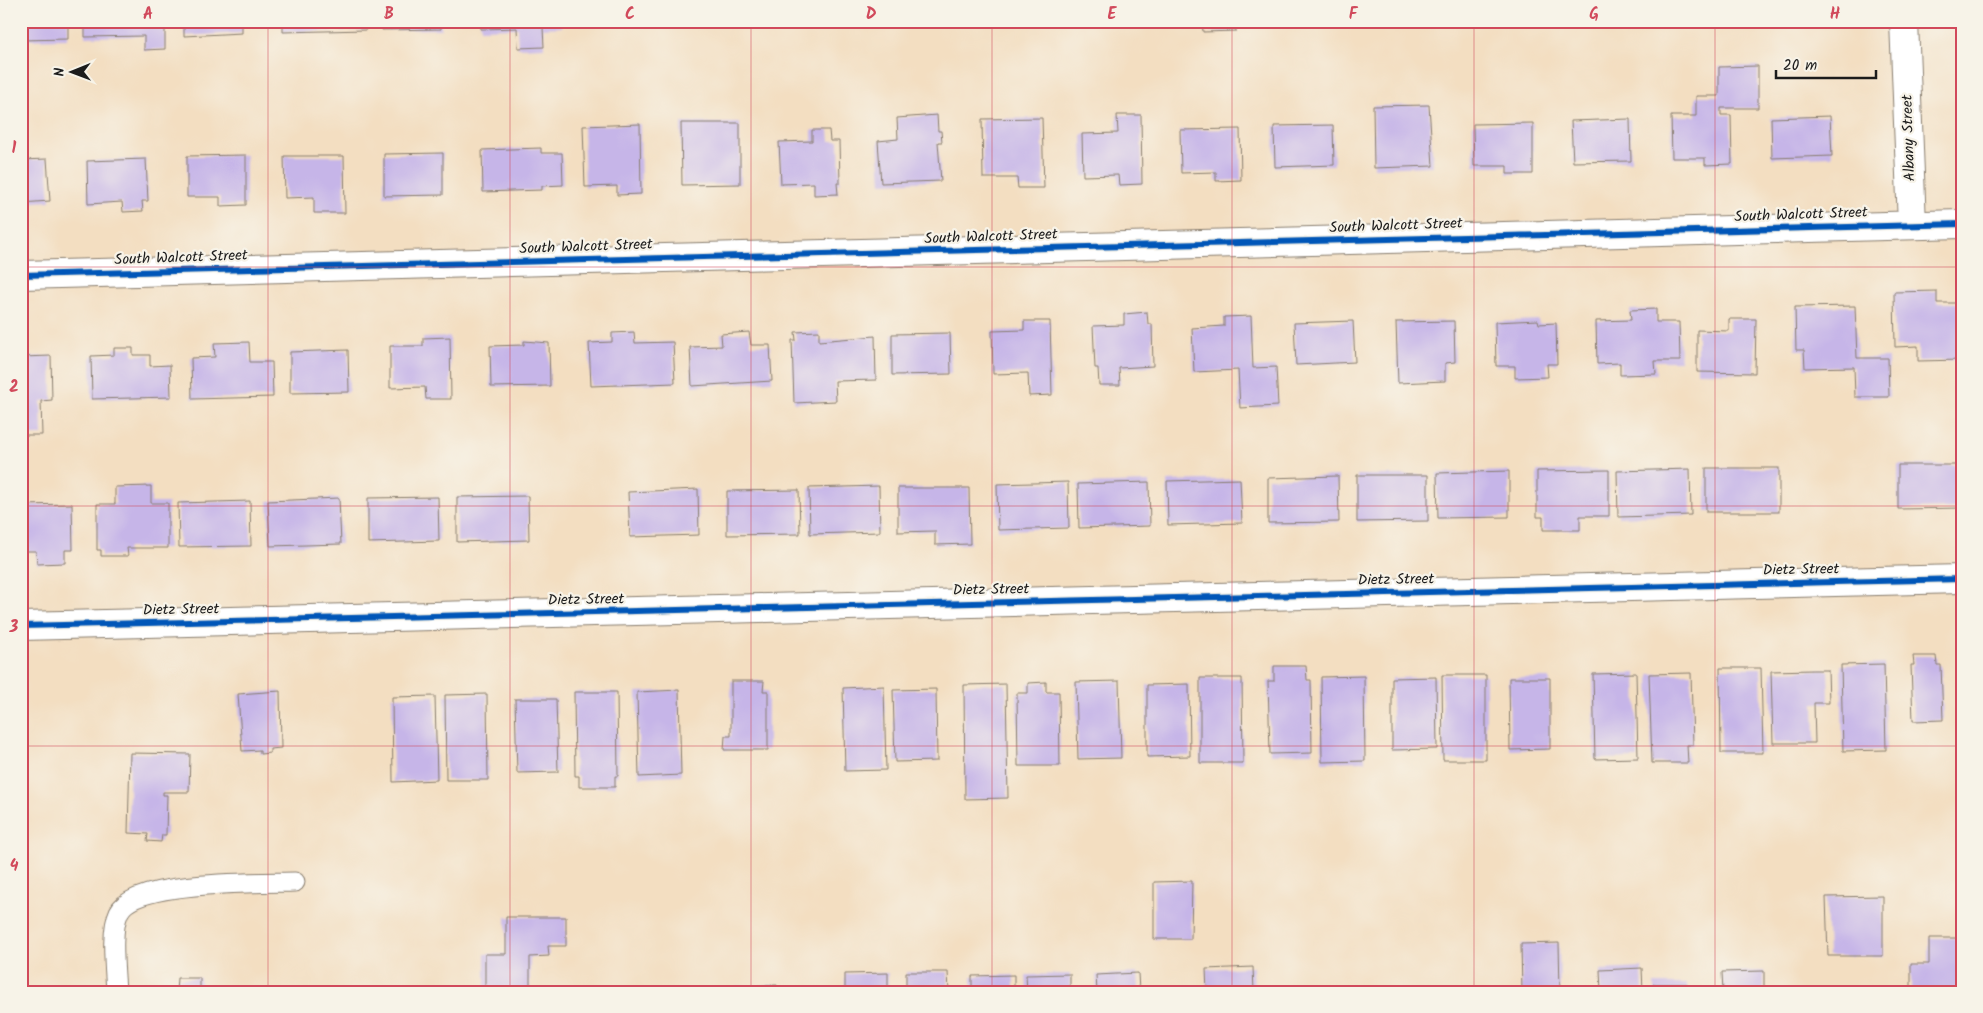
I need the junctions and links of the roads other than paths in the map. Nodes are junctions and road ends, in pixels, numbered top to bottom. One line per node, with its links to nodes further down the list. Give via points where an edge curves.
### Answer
1 (1904, 21): 3 (street, Albany Street)
2 (1962, 224): 3 (street, South Walcott Street)
3 (1912, 225): 4 (street, South Walcott Street)
4 (21, 275)
5 (1962, 579): 6 (street, Dietz Street)
6 (21, 626)
7 (295, 882): 8 (lane, via 188,886 146,894 126,902 119,912 115,930)
8 (116, 992)

